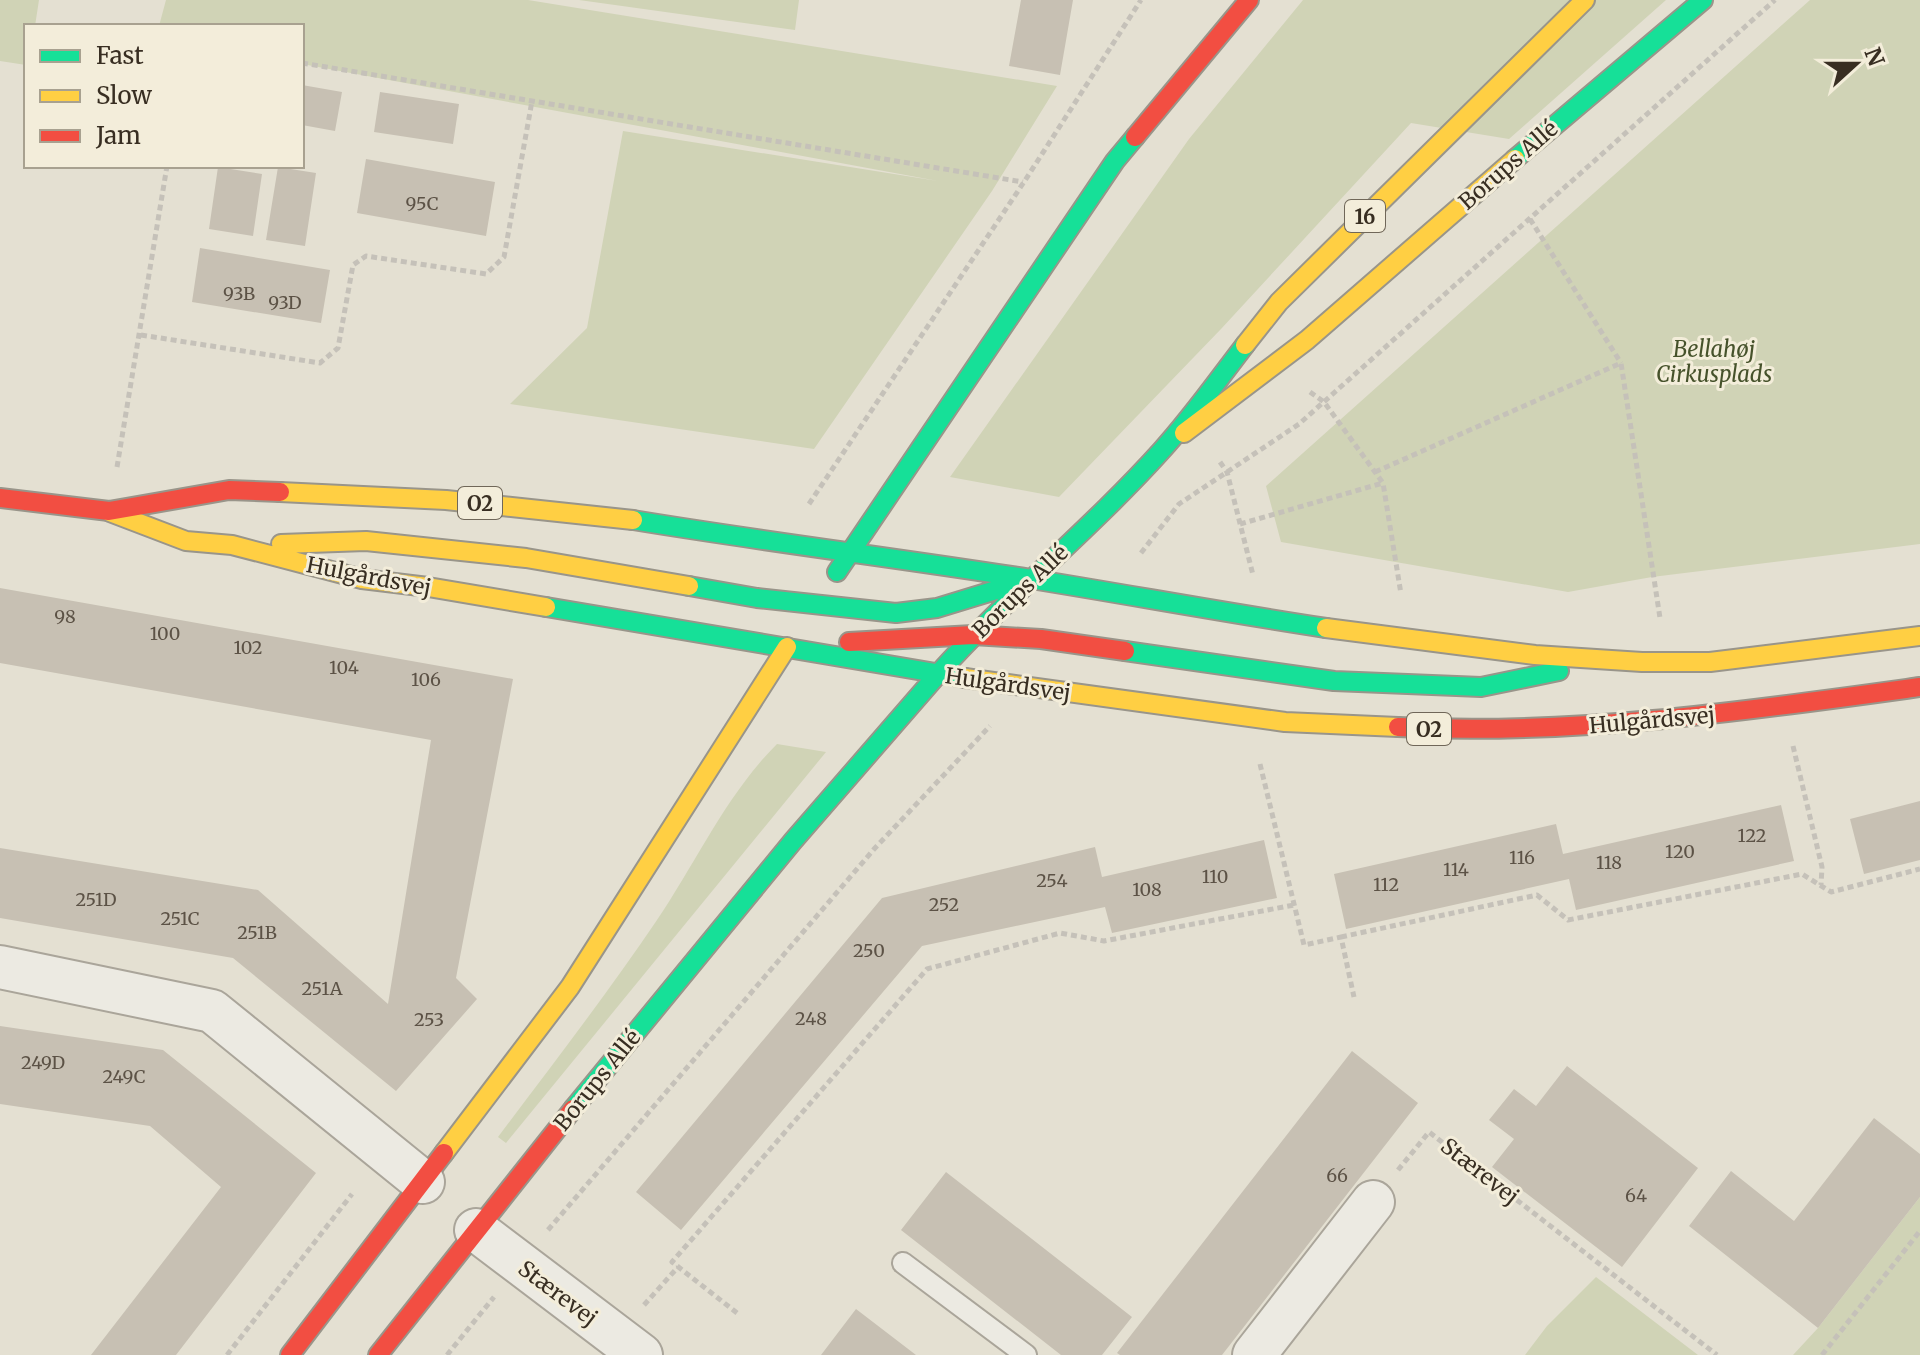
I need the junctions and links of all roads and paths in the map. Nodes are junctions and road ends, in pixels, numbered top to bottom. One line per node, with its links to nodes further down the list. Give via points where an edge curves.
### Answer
1 (1141, 0): 11 (path)
2 (1249, 0): 9 (main road)
3 (1585, 0): 18 (main road, 16, via 1279,302)
4 (1703, 0): 15 (main road, Borups Allé)
5 (1775, 0): 12 (path)
6 (1215, 13): 9 (main road)
7 (304, 63): 8 (path)
8 (532, 101): 11 (path); 13 (path, via 504,257 486,274 366,256 353,265 338,348 320,363)
9 (1162, 105): 27 (main road, via 1115,161)
10 (167, 168): 13 (path)
11 (1024, 182): 25 (path)
12 (1530, 219): 14 (path); 16 (path)
13 (141, 335): 23 (path)
14 (1621, 363): 20 (path); 37 (path)
15 (1274, 365): 16 (path); 17 (main road, Borups Allé)
16 (1324, 402): 19 (path); 20 (path)
17 (1196, 424): 18 (main road, Borups Allé); 19 (path)
18 (1163, 449): 28 (main road, Borups Allé / 16)
19 (1227, 472): 24 (path); 29 (path, via 1179,504)
20 (1375, 472): 21 (path)
21 (1383, 483): 24 (path); 35 (path)
22 (0, 498): 23 (main road, Hulgårdsvej / O2)
23 (109, 511): 25 (main road, Hulgårdsvej / O2, via 229,490 446,500 605,515); 26 (main road, Hulgårdsvej / O2, via 186,541)
24 (1240, 524): 31 (path)
25 (785, 544): 27 (main road, Hulgårdsvej / O2)
26 (232, 545): 30 (main road, via 366,541 526,558); 33 (main road, Hulgårdsvej / O2, via 362,579 697,634)
27 (850, 553): 28 (main road, Hulgårdsvej / O2); 30 (main road)
28 (1032, 579): 29 (main road, Hulgårdsvej / O2); 30 (main road, via 937,608 896,613); 32 (main road, Borups Allé / 16)
29 (1111, 593): 31 (main road, Hulgårdsvej / O2)
30 (817, 604): 33 (main road)
31 (1261, 618): 35 (main road, Hulgårdsvej / O2)
32 (973, 635): 33 (main road); 36 (main road, via 1041,639 1334,681 1481,687); 38 (main road, Borups Allé / 16)
33 (795, 636): 38 (main road, Hulgårdsvej / O2); 50 (main road, via 570,987)
34 (1920, 636): 37 (main road, Hulgårdsvej / O2, via 1710,662)
35 (1408, 640): 36 (main road, Hulgårdsvej / O2)
36 (1613, 660): 37 (main road, Hulgårdsvej / O2)
37 (1667, 662)
38 (938, 674): 39 (main road, Hulgårdsvej / O2); 52 (main road, Borups Allé, via 842,782)
39 (1027, 687): 42 (main road, Hulgårdsvej / O2); 54 (path, via 875,848)
40 (1920, 687): 41 (main road, Hulgårdsvej / O2)
41 (1783, 706): 42 (main road, Hulgårdsvej / O2, via 1574,727 1470,731); 44 (path, via 1822,867)
42 (1249, 716): 45 (path)
43 (1920, 869): 44 (path, via 1831,892)
44 (1821, 886): 46 (path, via 1802,874 1568,920 1537,895)
45 (1294, 905): 46 (path, via 1304,945); 56 (path, via 1104,941 1060,933 927,969 672,1262)
46 (1341, 937): 48 (path)
47 (0, 967): 49 (street, via 212,1011)
48 (1354, 997)
49 (387, 1152): 50 (street); 57 (path)
50 (423, 1182): 58 (main road)
51 (1373, 1202): 62 (street); 63 (path, Stærevej, via 1429,1132)
52 (476, 1230): 59 (main road, Borups Allé); 60 (street, Stærevej)
53 (1920, 1231): 64 (path)
54 (545, 1233)
55 (903, 1263): 61 (lane)
56 (737, 1313)
57 (227, 1355)
58 (290, 1355)
59 (378, 1355)
60 (641, 1355)
61 (1026, 1355)
62 (1254, 1355)
63 (1717, 1355)
64 (1822, 1355)

